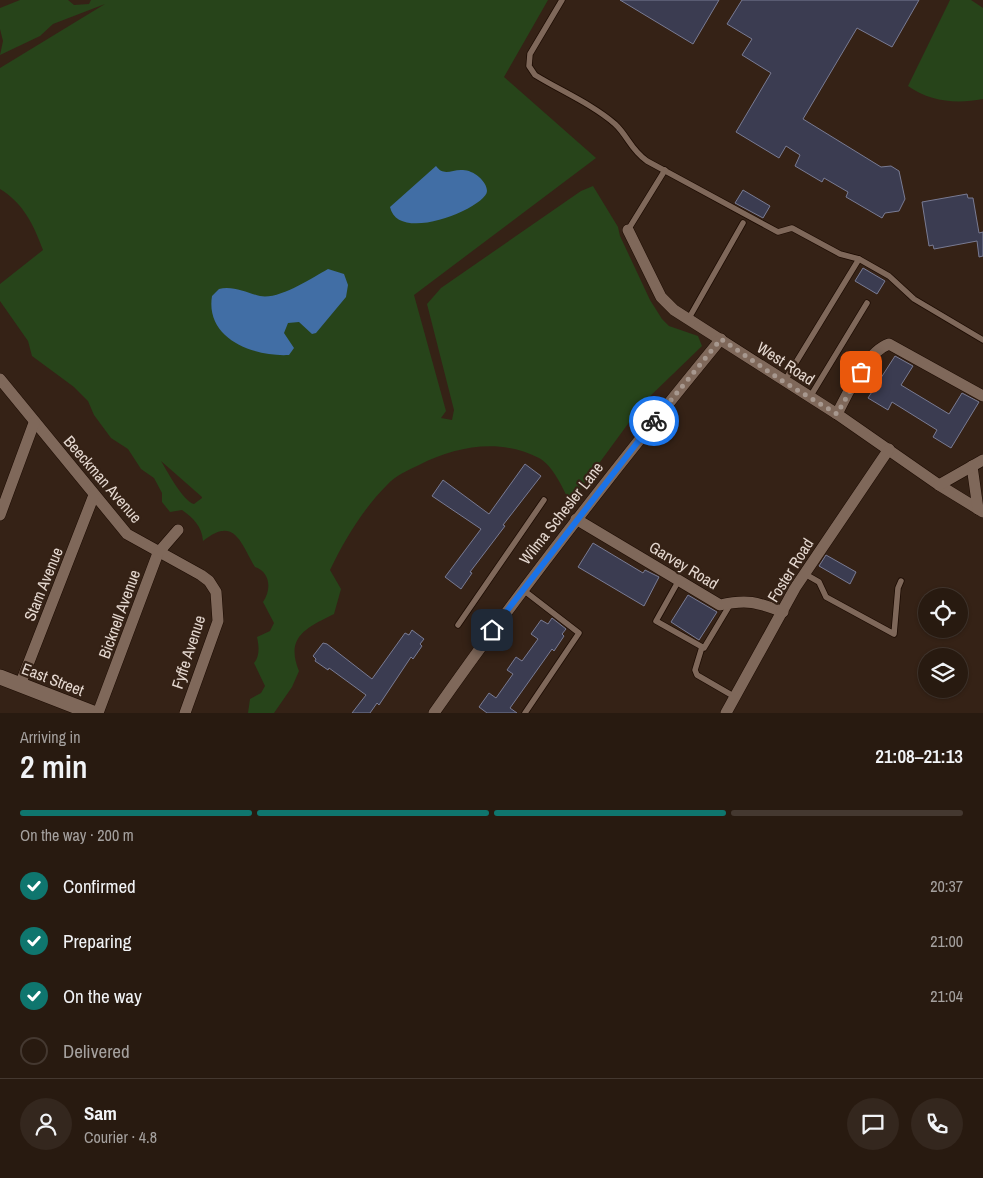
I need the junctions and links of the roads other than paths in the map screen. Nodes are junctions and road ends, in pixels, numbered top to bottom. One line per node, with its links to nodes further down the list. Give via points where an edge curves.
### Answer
1 (562, 0): 2 (lane, via 530,54 531,71 607,117 637,154)
2 (665, 170): 4 (lane); 5 (lane, via 778,232 792,228 840,254)
3 (743, 223): 7 (lane)
4 (628, 230): 7 (street, West Road, via 661,296 674,310)
5 (859, 259): 9 (lane, via 889,276 914,300); 11 (lane)
6 (867, 303): 13 (lane)
7 (689, 318): 8 (street, West Road)
8 (721, 339): 11 (street, West Road); 24 (street, Wilma Schesler Lane)
9 (983, 340)
10 (0, 379): 15 (street, Beeckman Avenue)
11 (784, 382): 13 (street, West Road)
12 (983, 396): 14 (street, via 889,344 880,347 872,356)
13 (810, 397): 14 (street, West Road)
14 (837, 414): 16 (street, West Road)
15 (34, 423): 20 (street, Beeckman Avenue); 23 (street)
16 (889, 450): 19 (street, West Road); 27 (street, Foster Road)
17 (983, 460): 18 (street)
18 (972, 466): 19 (street); 22 (street)
19 (939, 484): 22 (street, West Road)
20 (94, 495): 26 (street, Beeckman Avenue, via 127,534); 37 (street, Stam Avenue)
21 (544, 500): 34 (lane)
22 (981, 510)
23 (0, 515)
24 (576, 519): 28 (street, Garvey Road); 30 (street, Wilma Schesler Lane)
25 (178, 530): 26 (street, Bicknell Avenue)
26 (158, 553): 31 (street, Beeckman Avenue, via 209,581 216,592); 40 (street, Bicknell Avenue)
27 (805, 574): 29 (lane, via 820,582 826,597 894,634); 33 (street, Foster Road)
28 (679, 580): 32 (street, Garvey Road, via 720,605); 35 (lane, via 656,621)
29 (901, 581)
30 (522, 589): 42 (street, Wilma Schesler Lane); 43 (lane, via 579,634)
31 (216, 600): 41 (street, Fyffe Avenue, via 218,621)
32 (731, 603): 33 (street, Garvey Road, via 757,602); 35 (lane)
33 (783, 612): 38 (street, Foster Road)
34 (458, 625)
35 (702, 647): 38 (lane, via 697,675)
36 (0, 677): 37 (main road, East Street)
37 (20, 685): 39 (main road, East Street)
38 (735, 698): 44 (street, Foster Road)
39 (93, 713)
40 (98, 713)
41 (185, 713)
42 (434, 713)
43 (525, 713)
44 (726, 713)

